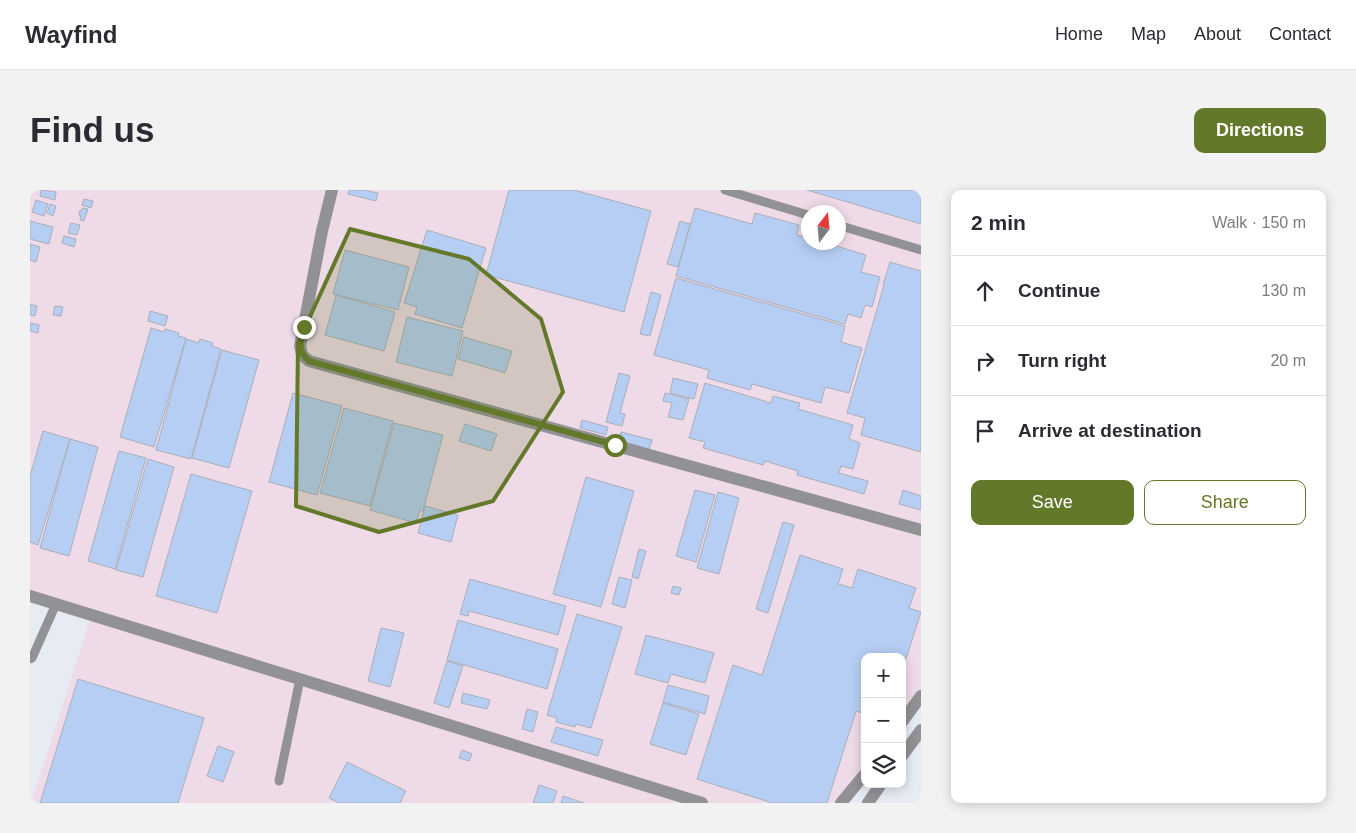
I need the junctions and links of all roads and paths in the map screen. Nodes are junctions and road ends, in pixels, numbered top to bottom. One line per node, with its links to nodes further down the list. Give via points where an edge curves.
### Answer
1 (332, 190): 6 (street, via 300,346 309,361)
2 (725, 190): 3 (lane)
3 (801, 214)
4 (846, 227): 5 (lane)
5 (921, 250)
6 (921, 530)
7 (30, 596): 8 (street)
8 (56, 604): 9 (lane); 10 (street)
9 (30, 660)
10 (300, 679): 16 (lane); 18 (street)
11 (921, 696): 12 (street)
12 (906, 717)
13 (921, 730): 14 (street)
14 (906, 751)
15 (861, 779): 19 (street)
16 (279, 780)
17 (878, 788): 20 (street)
18 (702, 803)
19 (841, 803)
20 (868, 803)

